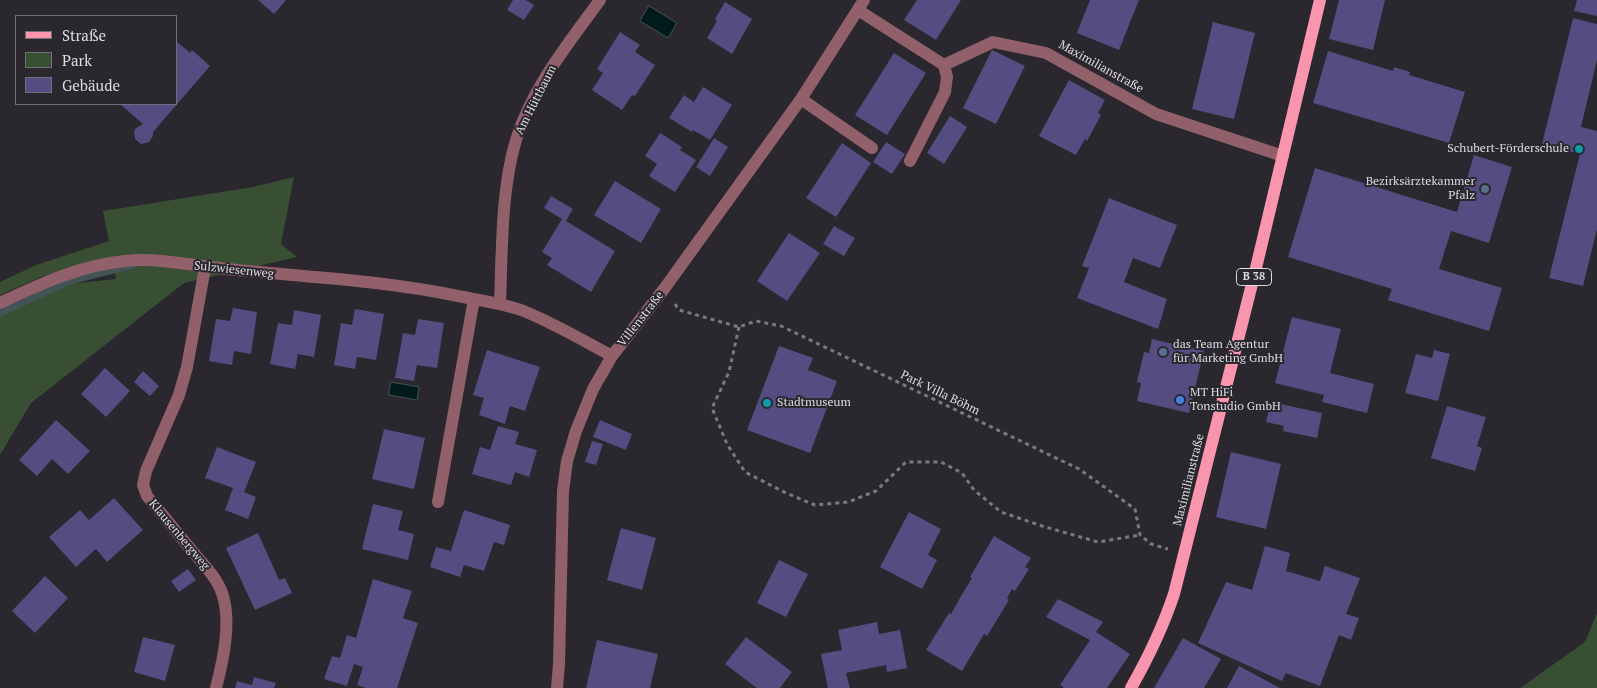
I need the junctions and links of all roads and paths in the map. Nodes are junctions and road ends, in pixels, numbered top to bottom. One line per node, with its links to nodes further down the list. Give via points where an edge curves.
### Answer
1 (600, 0): 13 (street, Am Hüttbaum, via 542,82 516,139 506,200)
2 (1320, 0): 7 (main road, Maximilianstraße / B 38)
3 (861, 5): 4 (street); 5 (street, Villenstraße)
4 (944, 65): 7 (street, Maximilianstraße, via 993,42 1046,53 1156,114); 8 (street, via 947,77 945,92)
5 (801, 99): 6 (street); 10 (street, Villenstraße)
6 (872, 148)
7 (1283, 156): 18 (main road, Maximilianstraße / B 38)
8 (910, 161)
9 (205, 268): 11 (street, Sulzwiesenweg, via 413,287); 12 (street, Sulzwiesenweg, via 152,259 123,261 49,280); 19 (street, Klausenbergweg, via 187,367 143,485 147,496 210,573 222,593 226,612 225,636)
10 (664, 289): 14 (path, Park Villa Böhm, via 680,310); 15 (street, Villenstraße)
11 (474, 299): 13 (street, Sulzwiesenweg); 16 (street)
12 (0, 303)
13 (500, 304): 15 (street, Sulzwiesenweg, via 521,310)
14 (739, 327): 17 (path, Park Villa Böhm, via 756,321 781,326 1079,469 1135,509); 17 (path, via 729,372 712,408 727,444 745,472 815,505 848,502 876,491 906,462 941,462 962,472 974,490 1001,512 1098,542)
15 (612, 356): 20 (street, Villenstraße, via 593,389 567,460 561,531)
16 (438, 502)
17 (1140, 535): 18 (path, via 1151,544)
18 (1185, 553): 21 (main road, Maximilianstraße / B 38, via 1166,619)
19 (216, 688)
20 (557, 688)
21 (1131, 688)

